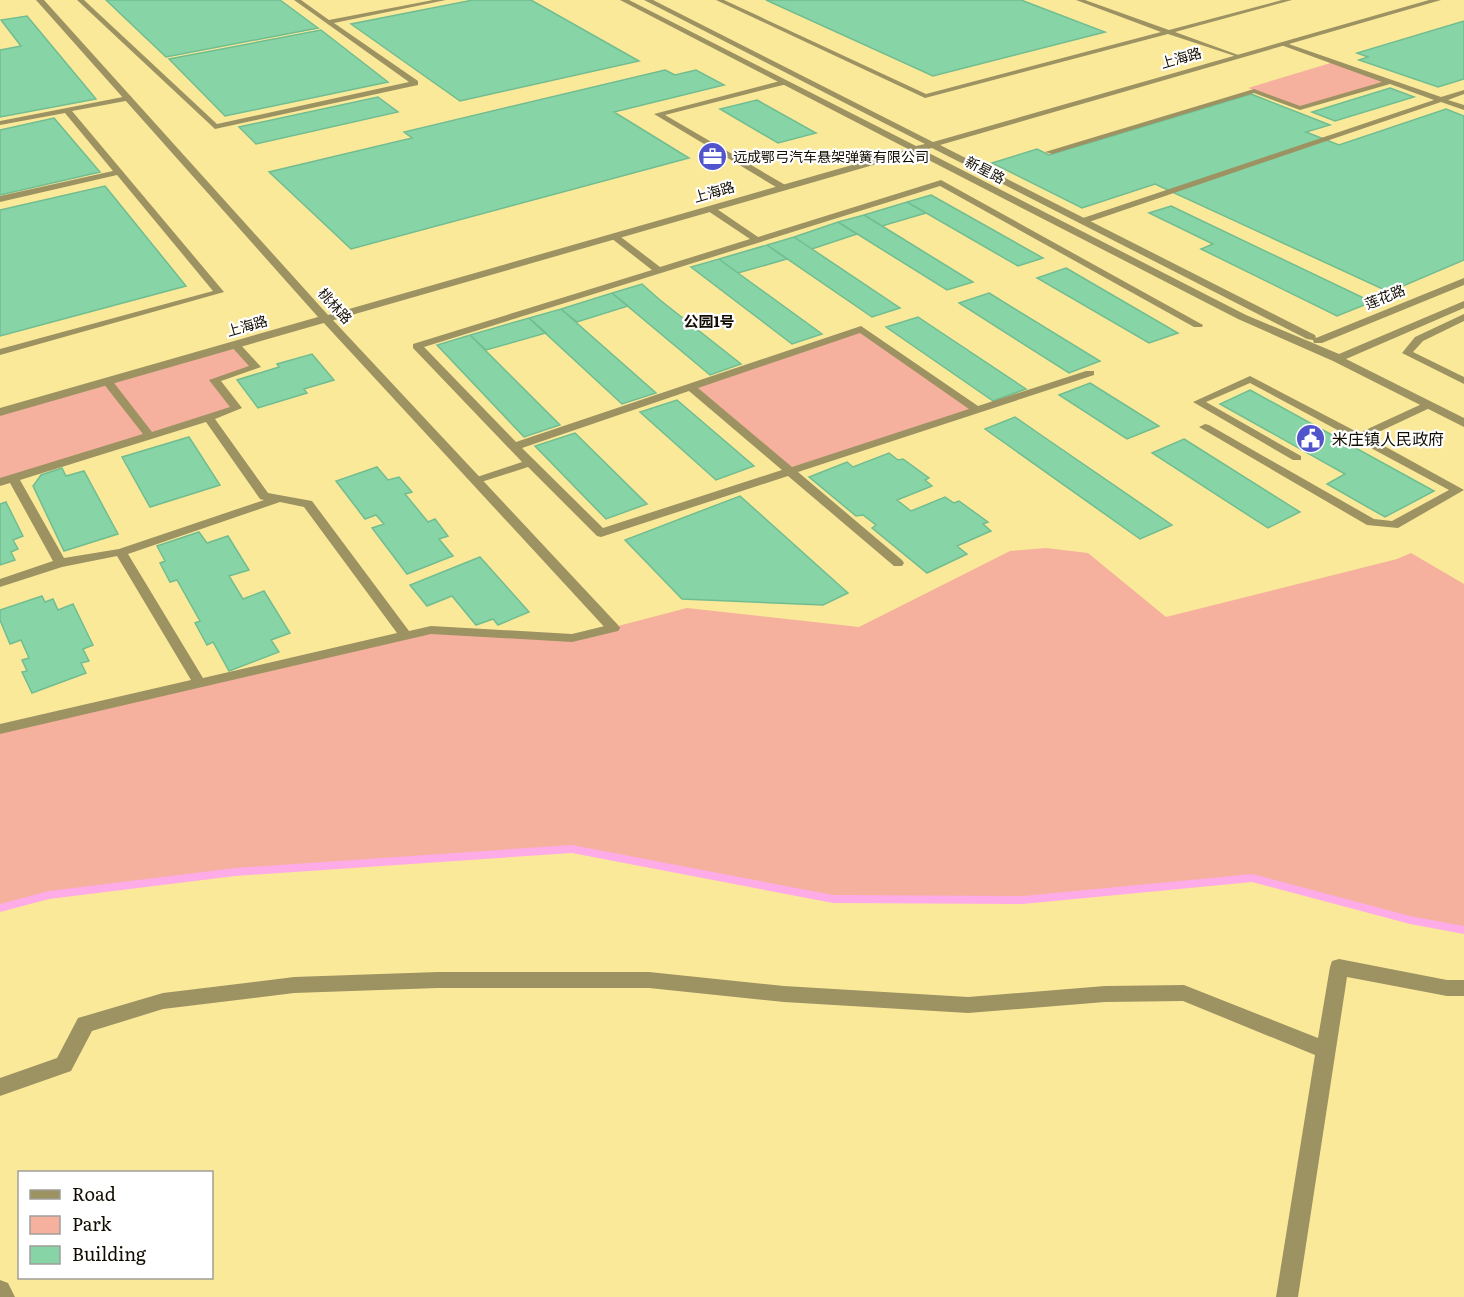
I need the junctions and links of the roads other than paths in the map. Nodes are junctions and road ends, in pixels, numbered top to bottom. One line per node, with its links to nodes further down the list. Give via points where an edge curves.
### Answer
1 (40, 0): 18 (street, 桃林路)
2 (80, 0): 11 (lane, via 215,127 415,83)
3 (297, 0): 11 (lane)
4 (443, 0): 11 (lane)
5 (624, 0): 15 (street, 新星路)
6 (648, 0): 23 (street, 新星路)
7 (718, 0): 12 (lane, via 925,96)
8 (1079, 0): 12 (lane)
9 (1287, 0): 12 (lane)
10 (1437, 0): 13 (street, 上海路)
11 (328, 22)
12 (1169, 32): 14 (lane)
13 (1283, 44): 14 (street, 上海路); 16 (lane)
14 (1239, 57): 23 (street, 上海路)
15 (784, 82): 24 (street, 新星路); 27 (lane, via 658,114)
16 (1389, 82): 19 (lane); 25 (lane, via 1300,108 1254,91)
17 (1464, 92): 19 (lane)
18 (128, 98): 21 (lane); 38 (street, 桃林路)
19 (1440, 100): 20 (lane); 30 (lane)
20 (1464, 108)
21 (67, 110): 22 (lane); 26 (lane)
22 (0, 123)
23 (934, 144): 24 (street, 上海路); 30 (street, 新星路)
24 (916, 150): 27 (street, 上海路); 43 (street, 新星路, via 1242,317)
25 (1049, 152)
26 (118, 172): 28 (lane); 42 (lane, via 219,292)
27 (784, 188): 29 (street, 上海路)
28 (0, 199)
29 (711, 208): 31 (street, 上海路); 32 (lane)
30 (1083, 221): 40 (street, 新星路)
31 (614, 236): 33 (lane); 38 (street, 上海路)
32 (757, 240): 33 (lane); 39 (lane, via 941,183)
33 (659, 271): 56 (lane, via 417,346)
34 (1464, 281): 40 (street, 莲花路)
35 (1464, 304): 36 (street)
36 (1448, 311): 37 (lane); 43 (street)
37 (1463, 318): 46 (lane, via 1419,339 1407,352)
38 (326, 319): 41 (street, 上海路); 61 (street, 桃林路)
39 (1198, 325)
40 (1318, 341): 43 (street, 新星路)
41 (235, 345): 45 (street, 上海路); 51 (lane, via 256,367 214,380 237,408)
42 (0, 352)
43 (1337, 359): 48 (street)
44 (1090, 373): 49 (lane)
45 (107, 381): 50 (street, 上海路); 54 (lane)
46 (1464, 381)
47 (691, 387): 49 (lane, via 861,329); 56 (lane); 59 (lane)
48 (1428, 405): 52 (street); 55 (lane)
49 (977, 410): 59 (lane)
50 (0, 412)
51 (208, 418): 54 (lane); 63 (lane, via 264,496)
52 (1464, 423)
53 (1205, 427): 55 (lane, via 1371,522 1394,525 1458,490)
54 (150, 436): 60 (lane)
55 (1359, 437): 57 (lane, via 1250,379 1198,402)
56 (514, 447): 58 (lane)
57 (1297, 458)
58 (530, 463): 59 (lane, via 601,533); 61 (lane)
59 (788, 472): 66 (lane)
60 (13, 478): 62 (lane); 65 (lane)
61 (478, 480): 68 (street, 桃林路)
62 (0, 483)
63 (278, 499): 64 (lane); 69 (lane, via 308,504)
64 (121, 552): 65 (lane); 70 (lane)
65 (60, 563): 67 (lane)
66 (898, 563)
67 (0, 583)
68 (613, 628): 69 (lane, via 572,638 431,630)
69 (406, 636): 70 (lane)
70 (199, 683): 71 (lane)
71 (0, 728)
72 (1464, 988): 73 (street, via 1339,968)
73 (1326, 1050): 74 (street, via 1184,993 1106,994 968,1005 784,994 648,980 438,980 294,985 163,1001 85,1024 64,1065); 77 (street)
74 (0, 1087)
75 (0, 1291): 76 (street)
76 (4, 1297)
77 (1287, 1297)

